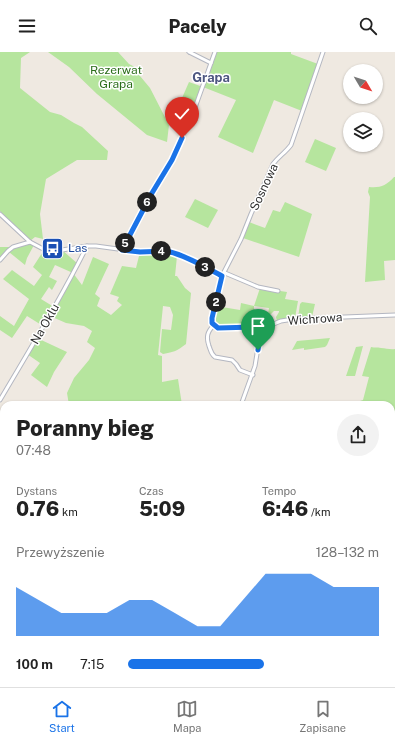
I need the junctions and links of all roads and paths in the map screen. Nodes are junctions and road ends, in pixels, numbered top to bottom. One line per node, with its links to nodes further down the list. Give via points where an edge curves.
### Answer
1 (189, 52): 4 (street)
2 (215, 52): 4 (street)
3 (323, 52): 10 (street, Sosnowa, via 290,145 273,164)
4 (211, 63): 8 (street, via 192,116 172,160)
5 (0, 214): 6 (street)
6 (30, 242): 7 (street, via 47,251); 9 (street, via 13,247)
7 (87, 246): 8 (street); 17 (street, Na Oklu, via 69,282)
8 (122, 250): 11 (street, via 171,252)
9 (0, 260)
10 (225, 273): 11 (street, Sosnowa); 12 (street, via 258,288)
11 (222, 276): 14 (street, via 212,318)
12 (278, 291)
13 (395, 314): 15 (street, Wichrowa, via 294,319)
14 (214, 325): 15 (street, Wichrowa, via 218,328); 16 (street, via 207,336 213,356 232,360 240,370)
15 (261, 329): 16 (street)
16 (252, 375): 18 (street)
17 (0, 400)
18 (242, 401)

